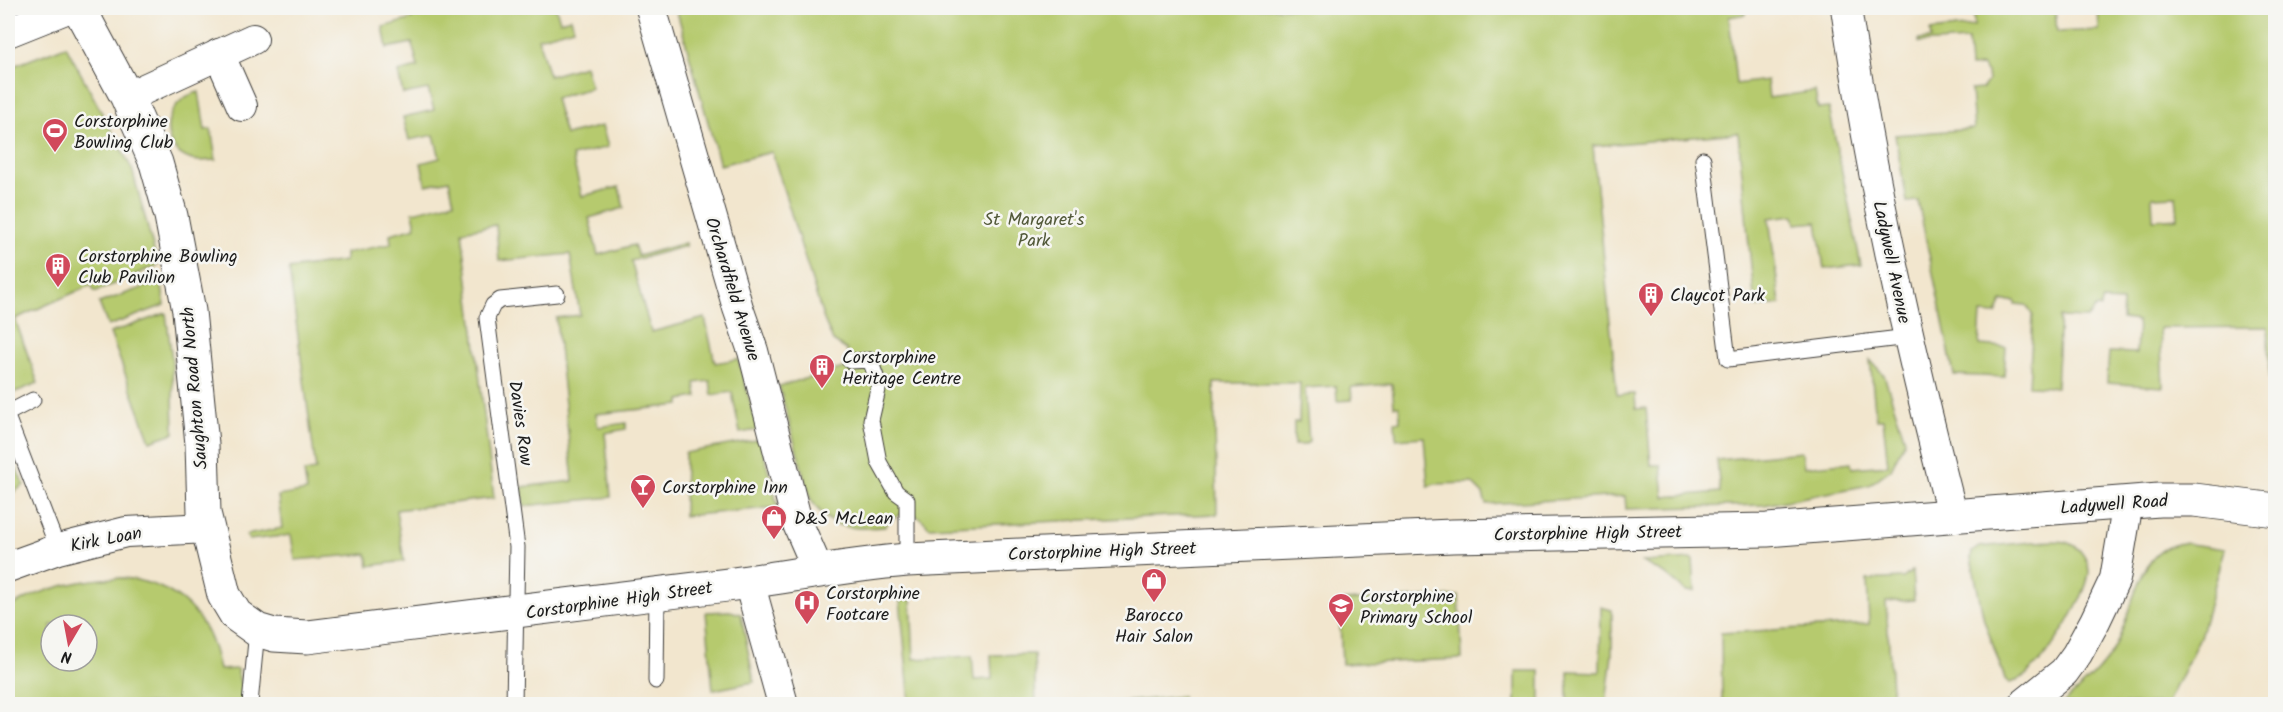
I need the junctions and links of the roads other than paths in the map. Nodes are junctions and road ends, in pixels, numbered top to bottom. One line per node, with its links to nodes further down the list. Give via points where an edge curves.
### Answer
1 (68, 8): 5 (street)
2 (79, 8): 8 (street, Saughton Road North)
3 (651, 8): 24 (street, Orchardfield Avenue, via 753,351 797,522)
4 (1846, 8): 12 (street, Ladywell Avenue, via 1860,106)
5 (8, 32)
6 (253, 39): 7 (street)
7 (219, 54): 8 (street); 9 (street)
8 (127, 97): 20 (street, Saughton Road North, via 156,163 189,311)
9 (242, 106)
10 (1703, 159): 12 (lane, via 1728,358)
11 (557, 294): 27 (lane, Davies Row, via 500,300 487,318 515,526)
12 (1908, 337): 19 (street, Ladywell Avenue)
13 (850, 361): 22 (lane, via 870,360 879,385 870,420 879,462 896,492 907,500)
14 (33, 400): 15 (lane)
15 (8, 413)
16 (8, 419): 21 (lane)
17 (2128, 502): 18 (street, Ladywell Road, via 2194,500); 19 (street, Ladywell Road); 33 (street, via 2115,579 2095,621 2064,672)
18 (2276, 510)
19 (1952, 514): 22 (street, Corstorphine High Street, via 1767,530 1452,536)
20 (208, 528): 21 (street, Kirk Loan, via 126,532); 28 (street, Saughton Road North, via 229,606 240,620)
21 (58, 549): 23 (street, Kirk Loan)
22 (907, 560): 24 (street, Corstorphine High Street)
23 (8, 567)
24 (818, 570): 25 (street, Corstorphine High Street)
25 (749, 582): 26 (street, Corstorphine High Street); 32 (street)
26 (657, 594): 27 (street, Corstorphine High Street); 29 (lane)
27 (516, 614): 28 (street, Corstorphine High Street, via 307,637); 31 (lane, Davies Row)
28 (257, 630): 30 (lane)
29 (656, 681)
30 (250, 705)
31 (514, 705)
32 (783, 705)
33 (2024, 705)

